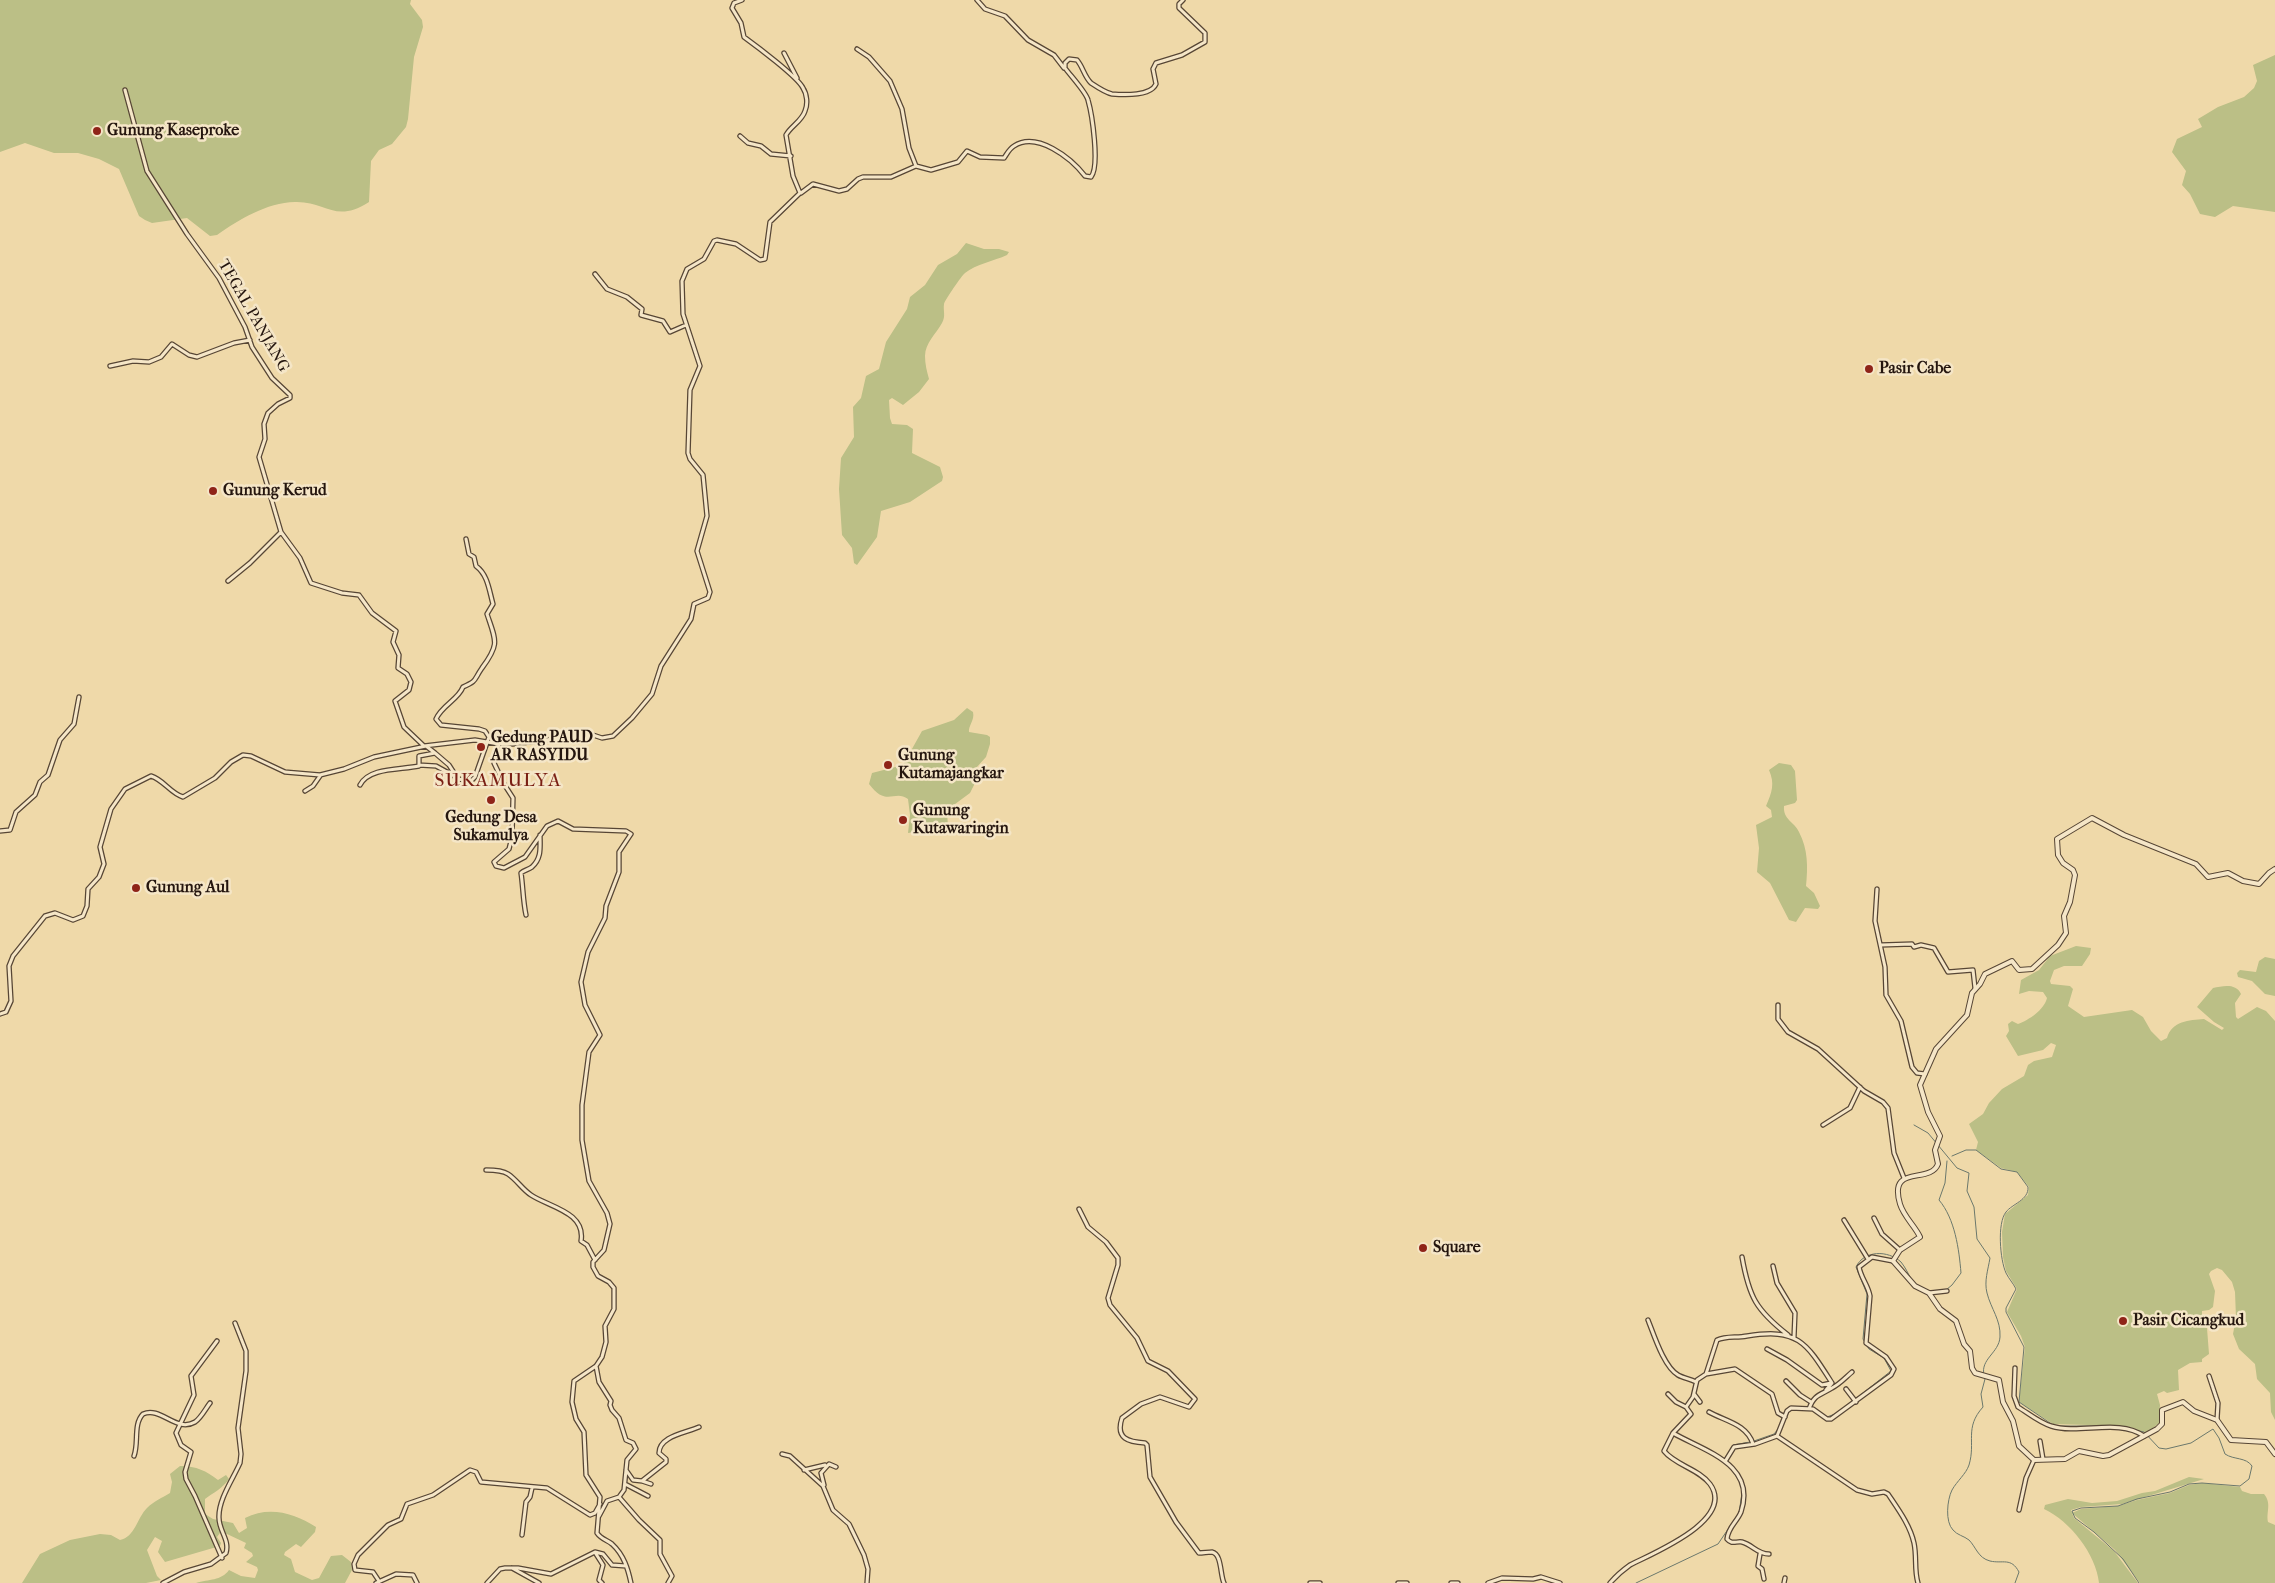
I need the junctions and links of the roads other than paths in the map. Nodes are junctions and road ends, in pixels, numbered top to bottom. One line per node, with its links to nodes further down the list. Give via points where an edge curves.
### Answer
1 (742, 0): 7 (street, via 734,3 732,8 741,23 744,37)
2 (976, 0): 6 (street, via 986,9 1005,16 1028,40 1054,55)
3 (1183, 0): 6 (street, via 1179,8 1205,33 1206,40 1188,52 1156,63 1153,68 1155,85 1149,92 1111,94 1086,78 1077,60 1067,60)
4 (858, 49): 11 (street, via 869,56 890,81 902,109 909,148)
5 (784, 53): 7 (street)
6 (1065, 68): 11 (street, via 1088,100 1095,135 1093,176 1085,176 1050,145 1027,142 1015,145 1004,158 980,157 966,151 958,162 931,170)
7 (803, 86): 10 (street, via 807,102 804,114 786,135)
8 (125, 90): 15 (street, TEGAL PANJANG, via 147,171 219,278)
9 (740, 136): 10 (street, via 771,154)
10 (791, 156): 12 (street, via 793,176)
11 (916, 166): 12 (street, via 891,177 863,177 842,191 835,192 813,184)
12 (800, 193): 14 (street, via 770,222 766,257 760,260 736,244 715,240 704,259 689,268 683,278)
13 (595, 274): 14 (street, via 605,287 634,301 642,310 641,315 663,321 670,332)
14 (686, 324): 22 (street, via 700,366 690,390 688,453 702,472 708,504 696,548 709,584 709,595 694,604 691,619 661,666 652,694 613,736 602,738 581,731 542,741)
15 (250, 340): 16 (street, via 197,357 171,345 163,355 146,363); 17 (street, TEGAL PANJANG, via 272,378 291,396 268,413 259,457)
16 (110, 366)
17 (281, 532): 19 (street); 23 (street, TEGAL PANJANG, via 300,558 311,583 360,595 372,613 393,627 398,668 407,674 411,682 395,703 407,732)
18 (466, 540): 21 (street, via 468,553 474,557 477,568 482,570 488,583 493,604 487,614 495,648 474,682 463,687 436,719 449,728 485,731)
19 (228, 581)
20 (79, 697): 30 (street, via 74,724 60,740 48,775 40,782 35,795 16,812 10,830)
21 (488, 742): 22 (street); 23 (street); 27 (street, via 475,777 471,781)
22 (499, 744): 31 (street, via 494,763 512,794 514,804 509,849 494,864 504,868 525,857)
23 (424, 746): 24 (street); 26 (street, via 366,759)
24 (435, 753): 25 (street, via 419,756); 27 (street, via 449,765)
25 (420, 766): 27 (street, via 436,766); 28 (street, via 373,774)
26 (320, 775): 29 (street); 38 (street, via 285,772 243,755 215,778 183,797 153,776 125,789 106,822 100,847 104,864 99,877 88,889 84,914 73,920 55,914 45,916 37,925 9,964 10,1004 6,1012)
27 (456, 777)
28 (360, 785)
29 (305, 791)
30 (0, 832)
31 (540, 834): 34 (street, via 539,856 532,866 520,873); 51 (street, via 558,821 573,829 626,831 631,834 619,852 619,872 606,906 605,918 588,952 581,982 585,1005 600,1035 589,1052 582,1105 582,1140 589,1181 610,1224 604,1250)
32 (2275, 869): 36 (street, via 2259,884 2242,881 2228,873 2208,877 2196,864 2089,818 2056,840 2061,860 2075,875 2064,916 2067,930 2058,946 2032,969 2019,970 2012,961 1985,974)
33 (1876, 889): 35 (street, via 1875,921)
34 (526, 915)
35 (1881, 945): 36 (street, via 1912,944 1914,947 1934,948 1948,972 1974,971 1976,986); 39 (street, via 1887,1000 1899,1017 1912,1068)
36 (1972, 993): 39 (street, via 1967,1015 1936,1050)
37 (1778, 1005): 40 (street, via 1778,1018 1788,1032 1818,1049)
38 (0, 1014)
39 (1924, 1074): 43 (street, via 1920,1089 1941,1138 1935,1150 1938,1164 1930,1172)
40 (1860, 1087): 41 (street, via 1850,1108); 43 (street, via 1888,1108 1894,1154)
41 (1822, 1124)
42 (486, 1170): 51 (street, via 508,1173 528,1194 574,1219 582,1234 580,1241 590,1249)
43 (1904, 1178): 47 (street, via 1898,1192 1900,1203 1920,1238)
44 (1079, 1209): 126 (street, via 1088,1227 1106,1242 1118,1258 1108,1298 1110,1305 1137,1338 1148,1361 1168,1371 1195,1400 1193,1405 1186,1407 1160,1397 1145,1402 1122,1418 1123,1436 1129,1442 1147,1445 1150,1477 1176,1522 1199,1553 1212,1552 1216,1555)
45 (1874, 1218): 47 (street, via 1882,1234)
46 (1844, 1220): 49 (street)
47 (1900, 1250): 50 (street)
48 (1742, 1257): 57 (street, via 1747,1282 1758,1307 1765,1317)
49 (1868, 1258): 50 (street); 74 (street, via 1859,1267 1870,1296 1865,1341 1886,1357 1894,1369 1892,1375)
50 (1895, 1258): 54 (street, via 1915,1286)
51 (595, 1260): 61 (street, via 592,1264 594,1270 612,1285 614,1292 614,1309 605,1326 605,1351)
52 (1773, 1266): 58 (street, via 1777,1283 1796,1313)
53 (1947, 1291): 54 (street)
54 (1929, 1292): 93 (street, via 1940,1309 1956,1321 1970,1351 1975,1373 1999,1380 2003,1402 2013,1421 2019,1446)
55 (1648, 1320): 67 (street, via 1670,1368)
56 (235, 1323): 112 (street, via 246,1351 246,1371 238,1428 240,1463 219,1512 220,1527 227,1544)
57 (1788, 1335): 58 (street); 64 (street, via 1769,1333 1719,1339 1715,1342)
58 (1794, 1337): 68 (street, via 1813,1353)
59 (217, 1341): 81 (street, via 191,1376 194,1395)
60 (1767, 1349): 68 (street, via 1822,1385)
61 (596, 1366): 96 (street, via 599,1382 611,1401 625,1437 636,1447 627,1460); 105 (street, via 574,1381 572,1402 576,1419 584,1432 586,1475)
62 (2015, 1368): 85 (street, via 2014,1396 2018,1407 2051,1426 2120,1429)
63 (1852, 1372): 70 (street, via 1834,1388)
64 (1706, 1374): 67 (street); 79 (street, via 1738,1370 1772,1394 1778,1414)
65 (2209, 1376): 80 (street, via 2218,1403)
66 (1786, 1381): 76 (street)
67 (1696, 1382): 71 (street)
68 (1832, 1382): 70 (street)
69 (1846, 1389): 74 (street)
70 (1826, 1390): 76 (street)
71 (1694, 1393): 73 (street); 77 (street)
72 (1668, 1394): 77 (street)
73 (1700, 1402)
74 (1856, 1402): 76 (street, via 1832,1419 1827,1419)
75 (210, 1403): 81 (street, via 196,1421)
76 (1810, 1405): 79 (street, via 1791,1408)
77 (1686, 1407): 83 (street, via 1691,1414)
78 (1709, 1412): 87 (street, via 1738,1426)
79 (1784, 1417): 84 (street)
80 (2217, 1420): 85 (street, via 2194,1411 2183,1402 2162,1410 2161,1426); 89 (street, via 2231,1440 2266,1442)
81 (179, 1424): 90 (street, via 156,1413 143,1414 138,1422); 112 (street, via 177,1437 182,1447 192,1454 186,1479)
82 (699, 1427): 98 (street, via 669,1438 660,1445 658,1453 666,1462)
83 (1673, 1432): 92 (street); 135 (street, via 1664,1451 1711,1486 1715,1498 1712,1510 1697,1528 1628,1567)
84 (1777, 1436): 87 (street); 137 (street, via 1857,1490 1888,1494 1914,1542)
85 (2144, 1436): 91 (street, via 2106,1456 2079,1451 2065,1458)
86 (2040, 1441): 91 (street)
87 (1752, 1442): 92 (street, via 1734,1447)
88 (782, 1454): 97 (street, via 790,1456)
89 (2275, 1454)
90 (134, 1456)
91 (2043, 1459): 93 (street)
92 (1726, 1460): 110 (street, via 1740,1480 1744,1493 1741,1511 1729,1528 1727,1539 1744,1543)
93 (2034, 1460): 106 (street)
94 (826, 1465): 95 (street); 97 (street); 102 (street, via 821,1473)
95 (836, 1467)
96 (626, 1469): 98 (street, via 633,1480); 99 (street)
97 (803, 1470): 102 (street)
98 (642, 1480): 100 (street)
99 (625, 1483): 103 (street); 104 (street, via 624,1492)
100 (651, 1484)
101 (532, 1488): 105 (street, via 550,1488 590,1514 595,1513); 108 (street, via 526,1502); 117 (street, via 481,1482 476,1472 470,1470 433,1494 408,1504 401,1519 388,1526 358,1555 354,1564 356,1571 370,1571)
102 (826, 1490): 125 (street, via 833,1510 849,1524 862,1547 868,1569)
103 (648, 1496)
104 (619, 1497): 107 (street, via 607,1501); 124 (street, via 660,1540 660,1554 672,1576)
105 (601, 1501): 107 (street)
106 (2019, 1510)
107 (597, 1518): 113 (street, via 598,1536 611,1543)
108 (522, 1535)
109 (593, 1553): 113 (street, via 602,1554 612,1565); 114 (street, via 551,1574); 122 (street, via 603,1564)
110 (1760, 1554): 111 (street); 116 (street, via 1758,1566)
111 (1769, 1554)
112 (222, 1558): 118 (street)
113 (627, 1566): 123 (street)
114 (510, 1567): 120 (street, via 500,1569); 121 (street)
115 (1785, 1578): 136 (street)
116 (1764, 1579)
117 (377, 1582): 119 (street, via 399,1573 413,1575)
118 (163, 1583)
119 (417, 1583)
120 (486, 1583)
121 (538, 1583)
122 (602, 1583)
123 (631, 1583)
124 (668, 1583)
125 (867, 1583)
126 (1224, 1583)
127 (1310, 1583): 128 (street)
128 (1320, 1583)
129 (1398, 1583): 130 (street)
130 (1407, 1583)
131 (1451, 1583): 132 (street)
132 (1458, 1583)
133 (1488, 1583): 134 (street, via 1502,1578 1533,1580 1541,1577)
134 (1560, 1583)
135 (1610, 1583)
136 (1784, 1583)
137 (1918, 1583)

